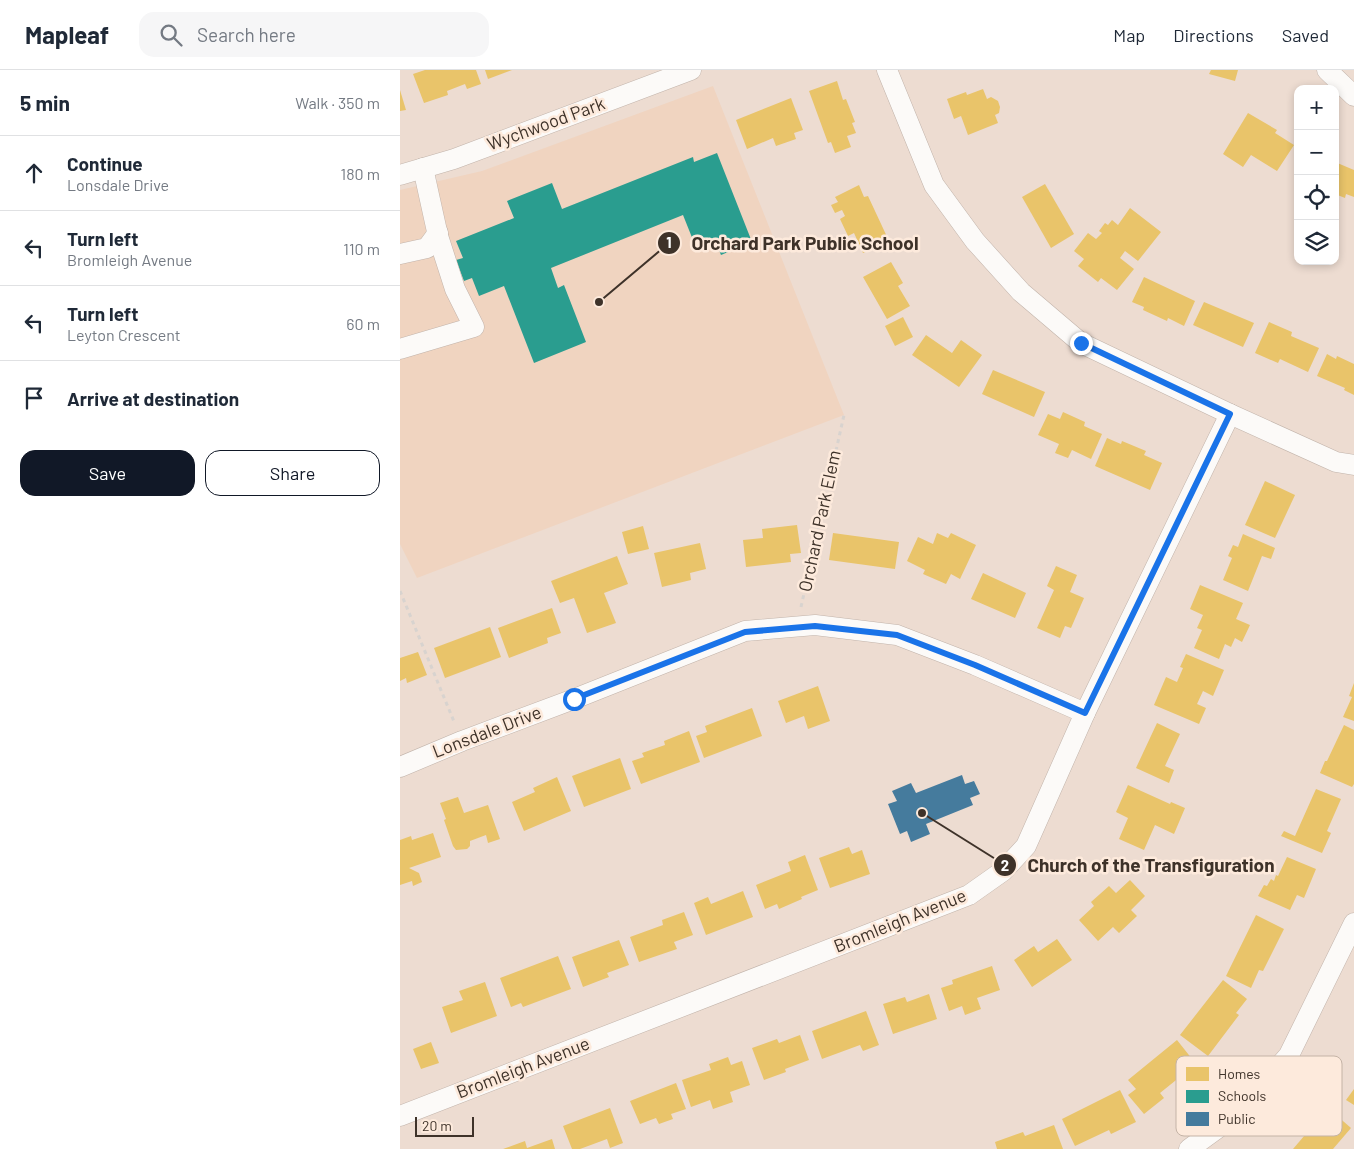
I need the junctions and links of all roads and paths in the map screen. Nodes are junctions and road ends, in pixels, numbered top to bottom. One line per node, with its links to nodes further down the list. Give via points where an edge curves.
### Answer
1 (691, 70): 5 (street, Wychwood Park)
2 (887, 70): 10 (street, via 934,185 975,241 1021,292 1081,343)
3 (1327, 70): 4 (street)
4 (1354, 96)
5 (423, 168): 6 (street, Wychwood Park); 7 (street)
6 (400, 175)
7 (438, 233): 8 (street, via 427,248); 9 (street, via 455,289 474,327)
8 (400, 254)
9 (400, 349)
10 (1230, 414): 12 (street, via 1336,462); 15 (street, Bromleigh Avenue)
11 (844, 415): 14 (path, Orchard Park Elem)
12 (1354, 465)
13 (400, 591): 16 (path)
14 (796, 627): 15 (street, Lonsdale Drive, via 897,635); 16 (street, Lonsdale Drive, via 745,632)
15 (1085, 713): 20 (street, Bromleigh Avenue, via 1026,846 1003,871 969,895)
16 (462, 741): 17 (street, Lonsdale Drive)
17 (400, 767)
18 (1354, 923): 19 (street)
19 (1287, 1056)
20 (400, 1116)
21 (1208, 1136): 22 (street)
22 (1190, 1149)

